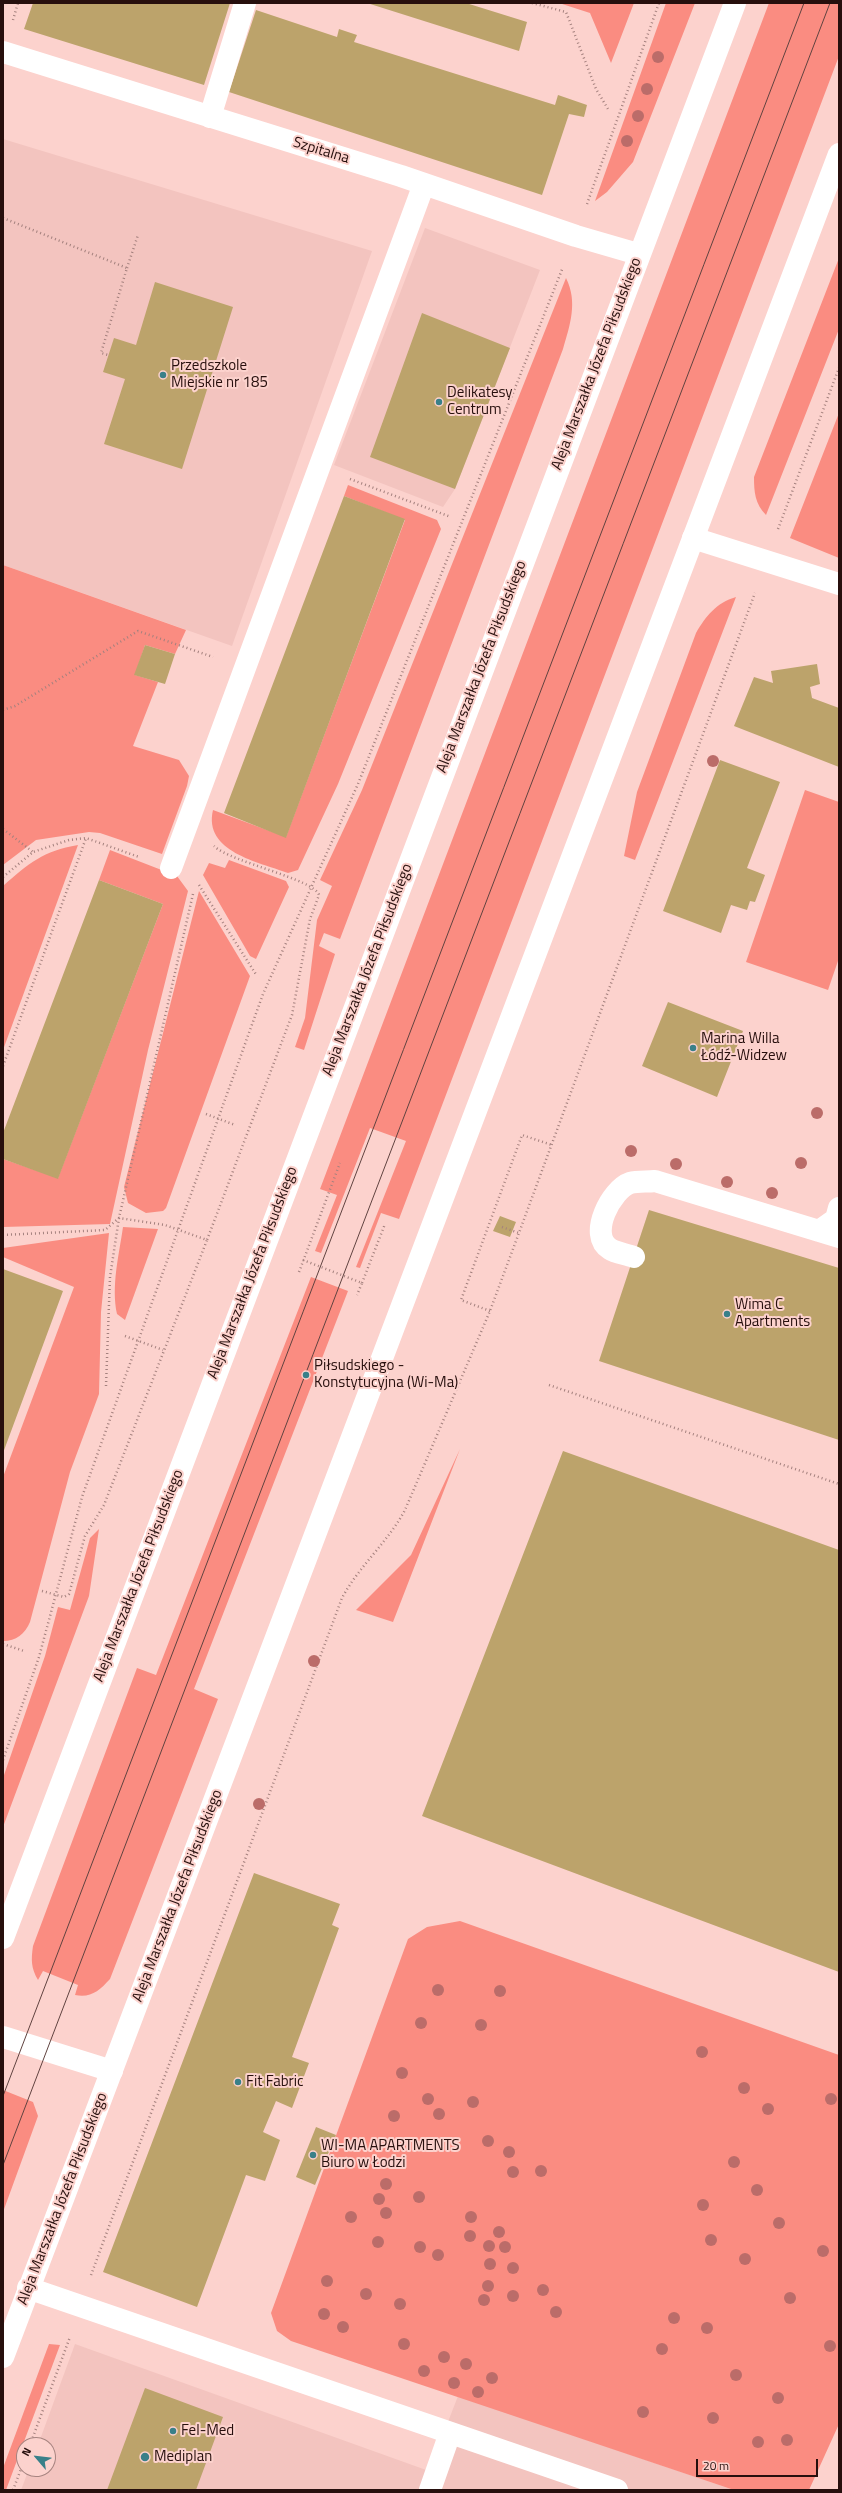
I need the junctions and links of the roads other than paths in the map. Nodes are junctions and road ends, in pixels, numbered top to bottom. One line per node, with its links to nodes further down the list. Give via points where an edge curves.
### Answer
1 (245, 3): 4 (main road)
2 (735, 3): 7 (main road, Aleja Marszałka Józefa Piłsudskiego)
3 (3, 52): 4 (main road, Szpitalna)
4 (210, 117): 6 (main road, Szpitalna)
5 (839, 154): 8 (main road, Aleja Marszałka Józefa Piłsudskiego)
6 (424, 184): 7 (main road, Szpitalna, via 576,236); 10 (main road)
7 (638, 254): 13 (main road, Aleja Marszałka Józefa Piłsudskiego)
8 (694, 538): 9 (main road); 15 (main road, Aleja Marszałka Józefa Piłsudskiego)
9 (839, 584)
10 (171, 868)
11 (834, 1226): 12 (main road, via 655,1182 629,1184 611,1201 601,1222 600,1235 609,1249)
12 (634, 1257)
13 (3, 1938)
14 (3, 2037): 15 (main road)
15 (112, 2071): 16 (main road, Aleja Marszałka Józefa Piłsudskiego)
16 (28, 2288): 17 (main road, Aleja Marszałka Józefa Piłsudskiego); 18 (main road)
17 (3, 2357)
18 (450, 2433): 19 (main road); 20 (main road)
19 (430, 2490)
20 (617, 2490)

